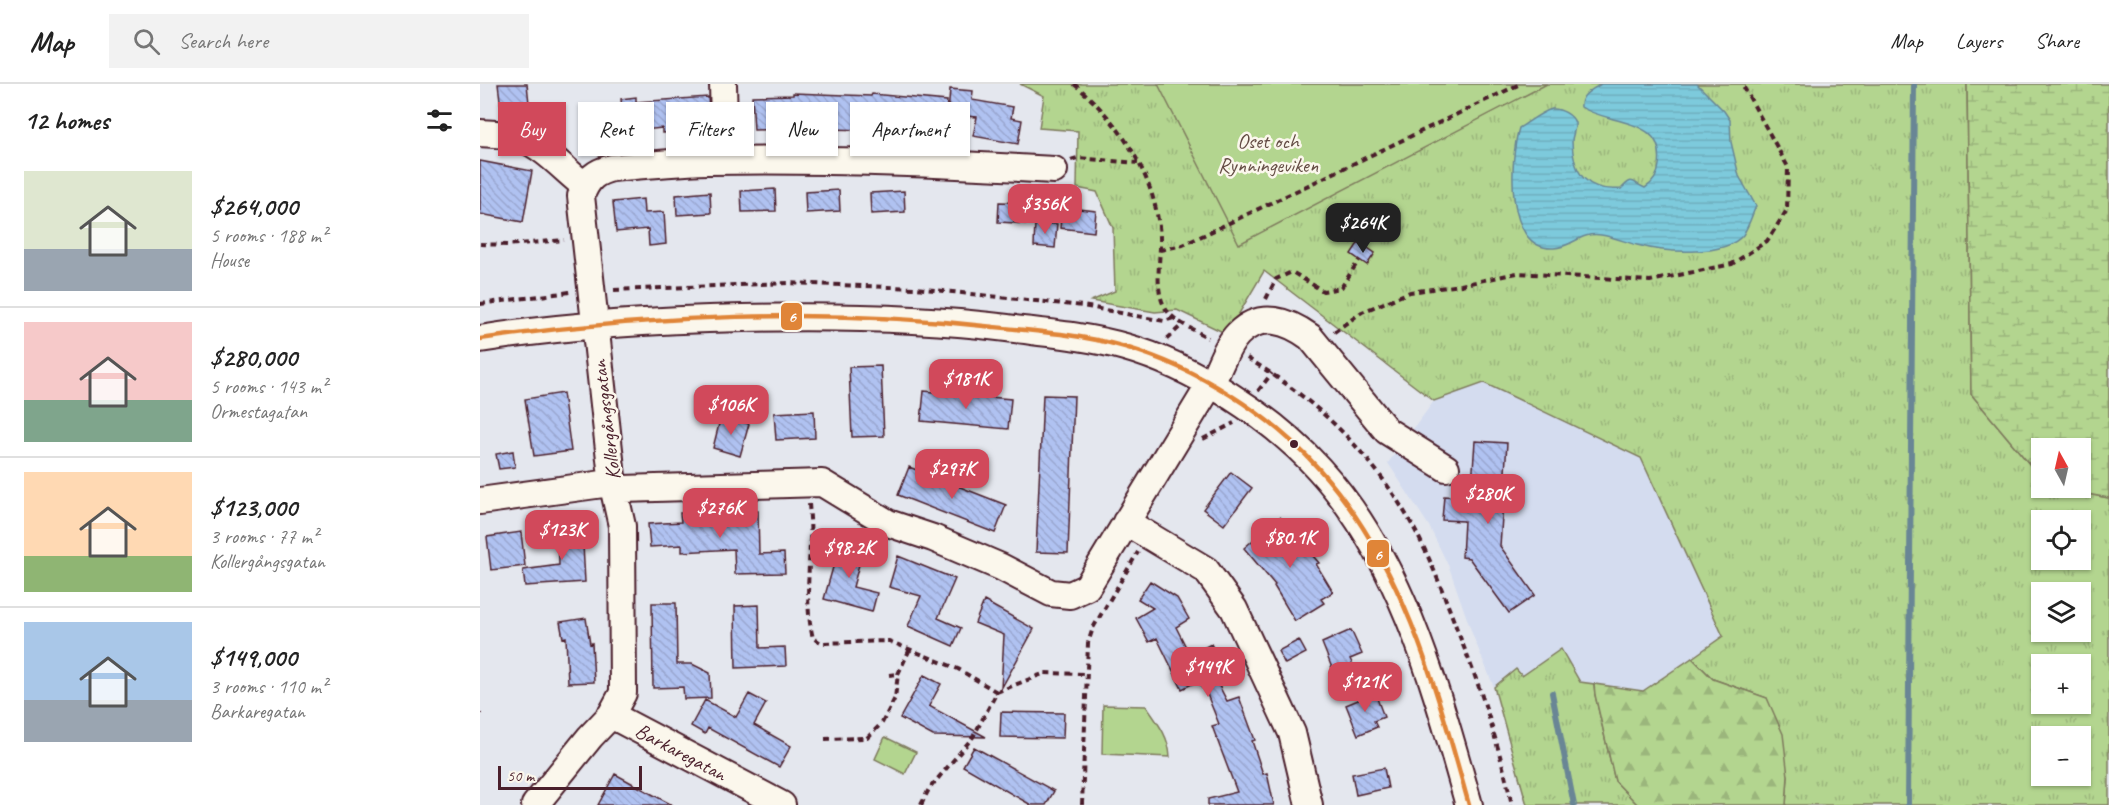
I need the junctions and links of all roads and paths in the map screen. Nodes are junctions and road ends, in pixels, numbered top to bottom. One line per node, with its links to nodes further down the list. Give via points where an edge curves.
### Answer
1 (723, 84): 6 (street)
2 (1074, 84): 7 (path, via 1100,109)
3 (1520, 84): 12 (path, via 1183,245)
4 (1742, 84): 20 (path, via 1788,167 1787,210 1767,241 1732,264 1650,281 1517,273 1410,292 1362,312)
5 (480, 134): 9 (street, via 522,138)
6 (724, 161): 8 (street, via 890,162); 9 (street, via 612,168 598,171)
7 (1139, 163): 8 (path, via 1077,158); 12 (path, via 1152,194)
8 (1054, 170)
9 (585, 186): 10 (street, Kollergångsgatan, via 581,196)
10 (586, 238): 11 (path); 17 (street, Kollergångsgatan)
11 (480, 244)
12 (1160, 250): 14 (path, via 1160,291)
13 (1359, 260): 16 (path, via 1341,288 1323,291 1292,272 1276,279)
14 (1174, 318)
15 (1184, 324): 19 (path)
16 (1252, 324): 20 (street, via 1279,321 1295,326); 22 (street, via 1238,334)
17 (595, 326): 18 (street); 22 (street, via 805,317 958,322 1125,346); 27 (street, Kollergångsgatan)
18 (480, 339)
19 (1163, 340)
20 (1316, 344): 25 (street, via 1387,431)
21 (1272, 373): 23 (path)
22 (1211, 383): 23 (street); 29 (street)
23 (1246, 406): 24 (path, via 1234,423); 42 (street, via 1282,432 1320,470 1351,509 1384,563 1441,705)
24 (1200, 442)
25 (1446, 468)
26 (808, 483): 27 (street, via 623,489); 29 (street, via 822,483 888,523 1001,567 1051,593 1070,595 1087,587); 30 (path, via 807,567 813,638 821,643 889,641)
27 (613, 486): 28 (street, via 603,484); 35 (street, Kollergångsgatan, via 622,526 623,693)
28 (480, 501)
29 (1137, 529): 32 (path, via 1093,628); 41 (street, via 1206,570 1234,609 1292,733)
30 (910, 649): 31 (path); 34 (path, via 958,669)
31 (898, 674): 33 (path); 36 (path, via 895,698 882,723 867,738)
32 (1086, 674): 34 (path, via 1045,673); 40 (path)
33 (888, 675)
34 (997, 692): 39 (path, via 973,737 929,789)
35 (611, 715): 37 (street, Kollergångsgatan); 38 (street, Barkaregatan)
36 (825, 739)
37 (535, 805)
38 (782, 805)
39 (921, 805)
40 (1082, 805)
41 (1309, 805)
42 (1469, 805)

